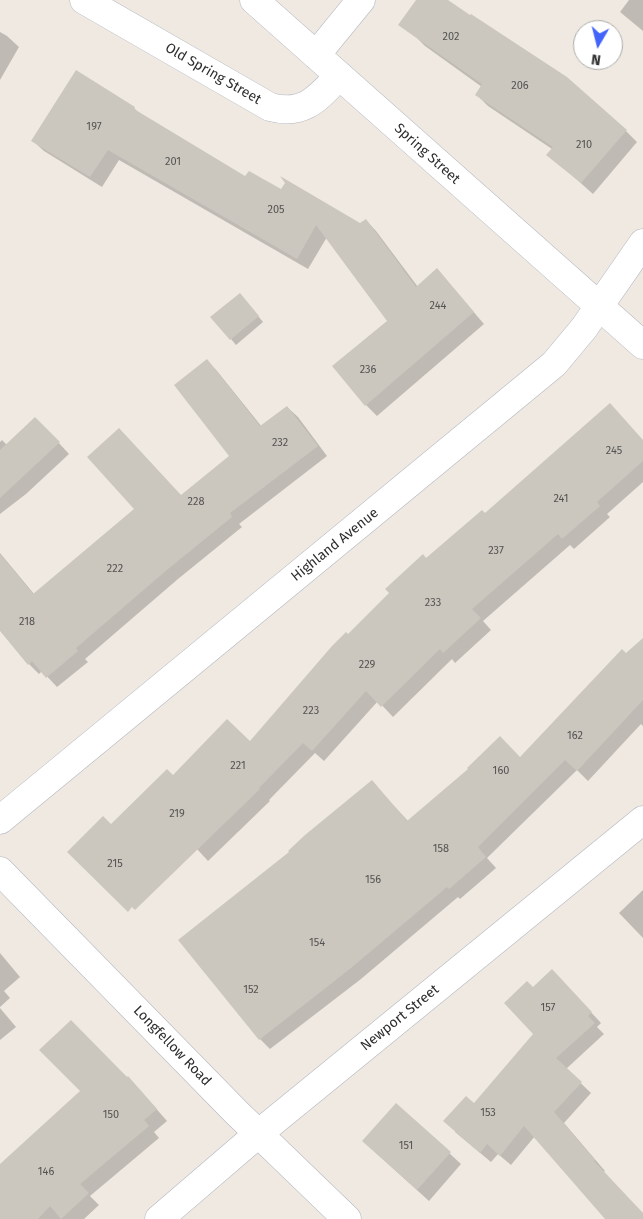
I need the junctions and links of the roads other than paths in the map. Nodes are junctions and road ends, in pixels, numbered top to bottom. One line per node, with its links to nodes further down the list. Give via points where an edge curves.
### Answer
1 (84, 0): 5 (street, Old Spring Street, via 270,107 281,110 301,108 321,95)
2 (254, 0): 4 (street, Spring Street)
3 (361, 0): 4 (street)
4 (316, 56): 5 (street, Spring Street)
5 (339, 76): 7 (street, Spring Street)
6 (643, 243): 7 (street, Highland Avenue)
7 (599, 308): 8 (street, Spring Street); 9 (street, Highland Avenue, via 568,348 536,380)
8 (643, 345)
9 (0, 820)
10 (643, 820): 12 (street, Newport Street)
11 (0, 871): 12 (street, Longfellow Road)
12 (258, 1134): 13 (street, Newport Street); 14 (street, Longfellow Road)
13 (159, 1219)
14 (347, 1219)

